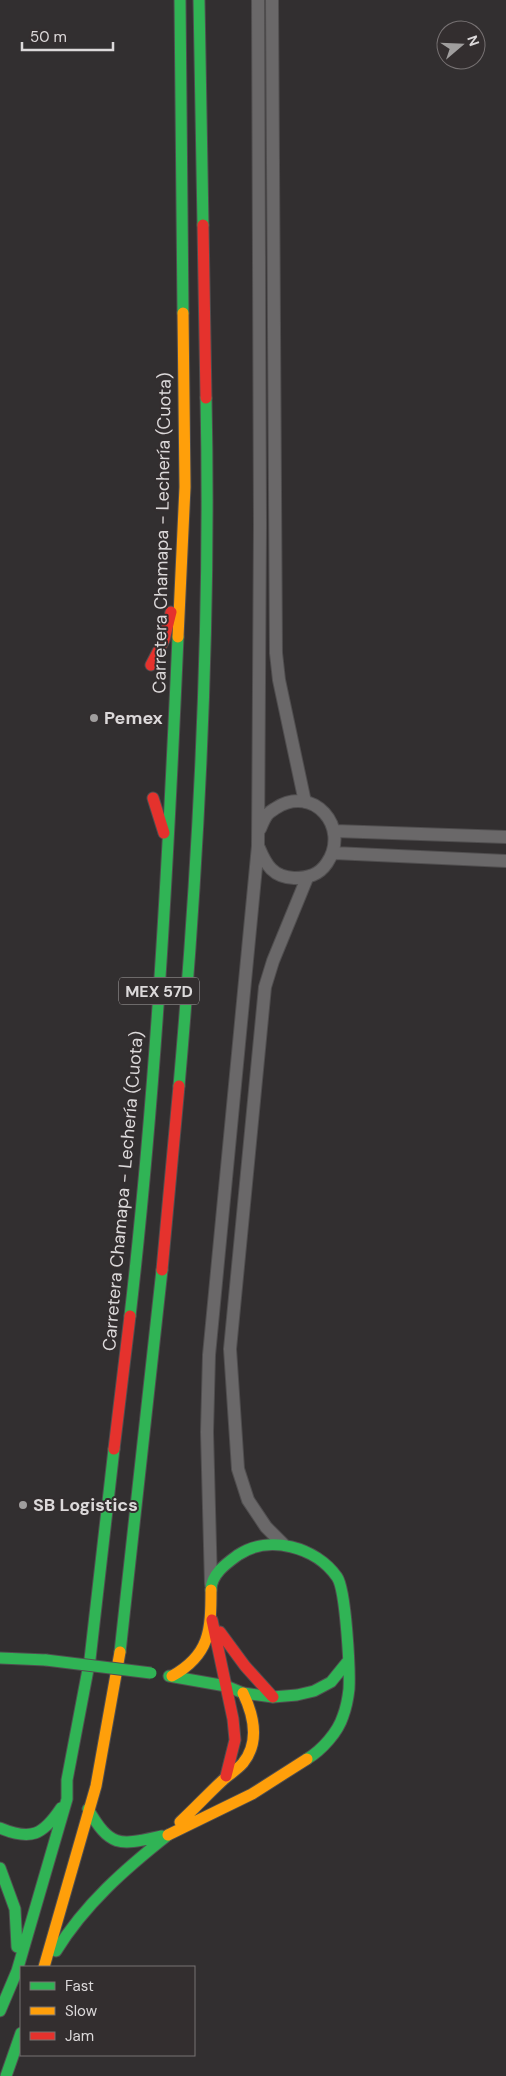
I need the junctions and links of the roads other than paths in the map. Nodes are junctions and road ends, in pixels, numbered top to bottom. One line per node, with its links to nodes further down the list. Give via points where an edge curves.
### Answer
1 (180, 0): 5 (main road, Carretera Chamapa - Lechería (Cuota) / MEX 57D)
2 (199, 0): 28 (main road, MEX 57D, via 208,486 201,774 168,1216 134,1539 118,1668 96,1786)
3 (258, 0): 10 (street)
4 (272, 0): 8 (street, via 276,653)
5 (185, 487): 6 (main road, via 176,542 171,616 164,640); 16 (main road, Carretera Chamapa - Lechería (Cuota) / MEX 57D)
6 (151, 665)
7 (153, 798): 16 (main road, via 164,831)
8 (305, 802): 9 (street, via 319,807); 10 (street, via 285,802 268,813)
9 (335, 831): 11 (street); 13 (street)
10 (258, 832): 12 (street)
11 (506, 837)
12 (258, 846): 15 (street, via 267,866 285,878); 18 (street, via 209,1354 207,1432)
13 (334, 853): 14 (street); 15 (street, via 323,869)
14 (506, 861)
15 (307, 878): 17 (street, via 265,987 230,1349 238,1469 248,1500 266,1527)
16 (167, 884): 27 (main road, Carretera Chamapa - Lechería (Cuota) / MEX 57D, via 138,1253 90,1659 67,1780)
17 (283, 1544): 18 (main road, via 242,1552 223,1566); 21 (main road, via 320,1560 337,1577 344,1596)
18 (211, 1584): 19 (main road)
19 (211, 1616): 22 (main road, via 201,1652 188,1667); 23 (main road); 25 (main road, via 230,1649)
20 (0, 1658): 22 (main road, bridge, via 46,1660)
21 (348, 1661): 25 (main road, via 331,1682 314,1691); 30 (main road, via 349,1690 343,1717 318,1752 252,1794)
22 (172, 1676): 23 (main road)
23 (226, 1686): 24 (main road); 26 (main road, via 235,1740)
24 (243, 1693): 25 (main road); 26 (main road, via 252,1710 255,1728 251,1747 242,1764)
25 (273, 1697)
26 (226, 1776): 30 (main road)
27 (67, 1799): 29 (main road, via 50,1825 40,1832 14,1834); 34 (main road, Carretera Chamapa - Lechería (Cuota) / MEX 57D)
28 (88, 1809): 30 (main road, via 100,1830 119,1843); 32 (main road, MEX 57D)
29 (0, 1828)
30 (168, 1835): 33 (main road, via 136,1860 84,1911)
31 (0, 1868): 34 (main road, via 16,1918)
32 (46, 1966)
33 (47, 1966)
34 (17, 1971): 35 (main road, Carretera Chamapa - Lechería (Cuota) / MEX 57D)
35 (0, 2011)
36 (20, 2036): 37 (main road)
37 (6, 2076)

